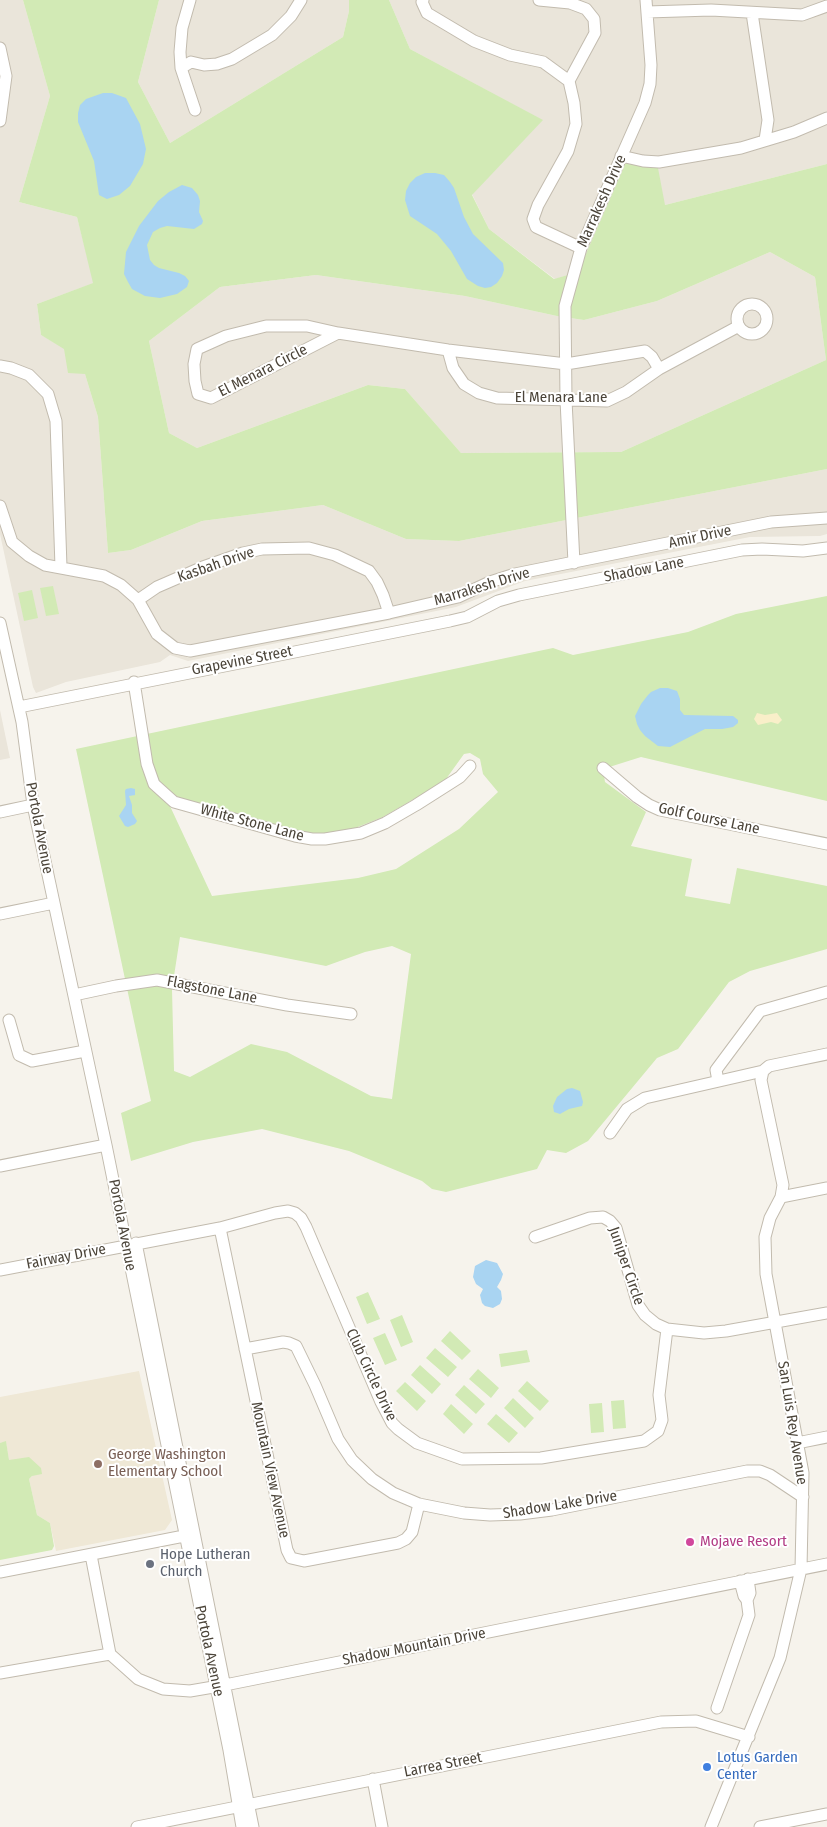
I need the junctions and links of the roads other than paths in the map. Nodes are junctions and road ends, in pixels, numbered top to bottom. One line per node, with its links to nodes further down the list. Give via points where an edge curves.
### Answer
1 (190, 0): 10 (street, via 182,28)
2 (301, 0): 10 (street, via 291,16 272,35 232,59 204,65 192,62)
3 (423, 0): 11 (street, via 427,13 474,41 510,56 543,62)
4 (539, 0): 11 (street, via 570,3 586,9 594,19 595,33)
5 (646, 0): 7 (street, Marrakesh Drive)
6 (827, 6): 8 (street, via 802,15)
7 (647, 12): 8 (street, via 711,10); 16 (street, Marrakesh Drive, via 650,84)
8 (752, 13): 15 (street, via 768,120)
9 (0, 48): 14 (street, via 6,76)
10 (181, 68): 12 (street)
11 (569, 81): 17 (street, via 576,124 568,151 533,218 536,227)
12 (195, 110)
13 (827, 118): 15 (street)
14 (0, 121)
15 (765, 140): 16 (street, via 740,148 659,162)
16 (622, 156): 17 (street, Marrakesh Drive)
17 (580, 248): 21 (street, Marrakesh Drive, via 565,306)
18 (739, 326): 23 (street, El Menara Lane)
19 (338, 333): 19 (street, El Menara Circle, via 307,326 266,326 226,336 197,349 194,364 198,394 211,398); 20 (street, El Menara Circle)
20 (448, 350): 21 (street, El Menara Circle); 24 (street, El Menara Lane, via 453,368 464,384 479,393 497,398)
21 (566, 364): 23 (street, El Menara Circle, via 644,351); 24 (street, Marrakesh Drive)
22 (0, 366): 29 (street, via 29,375 48,394 56,421)
23 (659, 369): 24 (street, El Menara Lane, via 626,392 607,400)
24 (566, 400): 28 (street, Marrakesh Drive)
25 (0, 506): 29 (street, Marrakesh Drive, via 12,542 45,565)
26 (827, 518): 28 (street, Amir Drive, via 771,522)
27 (827, 548): 32 (street, Shadow Lane, via 742,550 519,595 498,601)
28 (574, 563): 31 (street, Marrakesh Drive, via 515,574 458,597)
29 (61, 567): 30 (street, Marrakesh Drive, via 104,576)
30 (138, 600): 31 (street, Marrakesh Drive, via 157,634 175,648 190,651); 31 (street, Kasbah Drive, via 157,587 243,553 262,549 309,548 335,555 369,571 383,594)
31 (388, 613)
32 (466, 617): 34 (street, Grapevine Street)
33 (0, 623): 35 (street, Portola Avenue)
34 (134, 682): 35 (street, Grapevine Street); 36 (street, White Stone Lane, via 147,764 154,784 174,802 295,836 325,839 361,833 416,805 460,777)
35 (18, 706): 38 (street, Portola Avenue)
36 (470, 766)
37 (603, 768): 40 (street, Golf Course Lane, via 637,798 660,810)
38 (32, 805): 39 (street); 41 (street, Portola Avenue)
39 (0, 812)
40 (827, 844)
41 (54, 903): 42 (street); 44 (street, Portola Avenue)
42 (0, 914)
43 (827, 992): 50 (street, via 760,1011 716,1070)
44 (74, 995): 45 (street, Flagstone Lane, via 157,980); 47 (street, Portola Avenue)
45 (351, 1014)
46 (9, 1020): 47 (street, via 19,1054 32,1061)
47 (85, 1051): 52 (street, Portola Avenue)
48 (827, 1054): 49 (street, via 769,1066)
49 (763, 1071): 50 (street); 55 (street, San Luis Rey Avenue, via 761,1080 783,1185)
50 (718, 1082): 51 (street, via 645,1098 627,1109)
51 (610, 1132)
52 (106, 1145): 53 (street); 58 (street, Portola Avenue)
53 (0, 1166)
54 (827, 1188): 55 (street)
55 (781, 1197): 61 (street, San Luis Rey Avenue, via 765,1237 766,1274)
56 (220, 1228): 58 (street, Fairway Drive); 62 (street, Club Circle Drive, via 288,1211 302,1218 392,1423 417,1442 462,1459 541,1458 644,1441 658,1431 662,1420 659,1395); 63 (street, Mountain View Avenue)
57 (535, 1238): 62 (street, Juniper Circle, via 590,1218 603,1217 610,1221 616,1228 638,1305 656,1324)
58 (131, 1244): 59 (street, Fairway Drive); 68 (street, Portola Avenue); 76 (street, Portola Avenue)
59 (0, 1270)
60 (827, 1313): 61 (street, Juniper Circle)
61 (775, 1323): 62 (street, Juniper Circle, via 704,1333); 65 (street, San Luis Rey Avenue)
62 (668, 1329)
63 (245, 1349): 67 (street, Shadow Lake Drive, via 283,1342 296,1346 338,1439 352,1460 393,1493); 67 (street, Mountain View Avenue, via 286,1550 292,1558 304,1561 398,1543 412,1532)
64 (827, 1437): 65 (street)
65 (797, 1443): 66 (street, San Luis Rey Avenue)
66 (804, 1497): 67 (street, Shadow Lake Drive, via 770,1475 753,1471 520,1514 464,1513); 71 (street, San Luis Rey Avenue)
67 (419, 1504)
68 (184, 1536): 69 (street); 76 (street, Portola Avenue)
69 (91, 1555): 72 (street); 74 (street)
70 (827, 1564): 71 (street, Shadow Mountain Drive)
71 (801, 1569): 73 (street, Shadow Mountain Drive); 78 (street, San Luis Rey Avenue, via 780,1658)
72 (0, 1572)
73 (744, 1580): 76 (street, Shadow Mountain Drive); 77 (street, via 750,1593 747,1600 749,1615)
74 (110, 1654): 75 (street); 76 (street, Shadow Mountain Drive, via 138,1679 163,1689 190,1691)
75 (0, 1673)
76 (221, 1686): 80 (street, Portola Avenue, via 229,1750)
77 (711, 1725): 78 (street, Larrea Street); 79 (street, Larrea Street, via 696,1720 661,1722)
78 (749, 1737): 86 (street, San Luis Rey Avenue)
79 (373, 1780): 80 (street, Larrea Street); 85 (street)
80 (244, 1806): 82 (street, Larrea Street); 83 (street, Portola Avenue); 84 (street, Portola Avenue)
81 (827, 1814): 87 (street)
82 (137, 1827)
83 (242, 1827)
84 (253, 1827)
85 (382, 1827)
86 (711, 1827)
87 (760, 1827)

